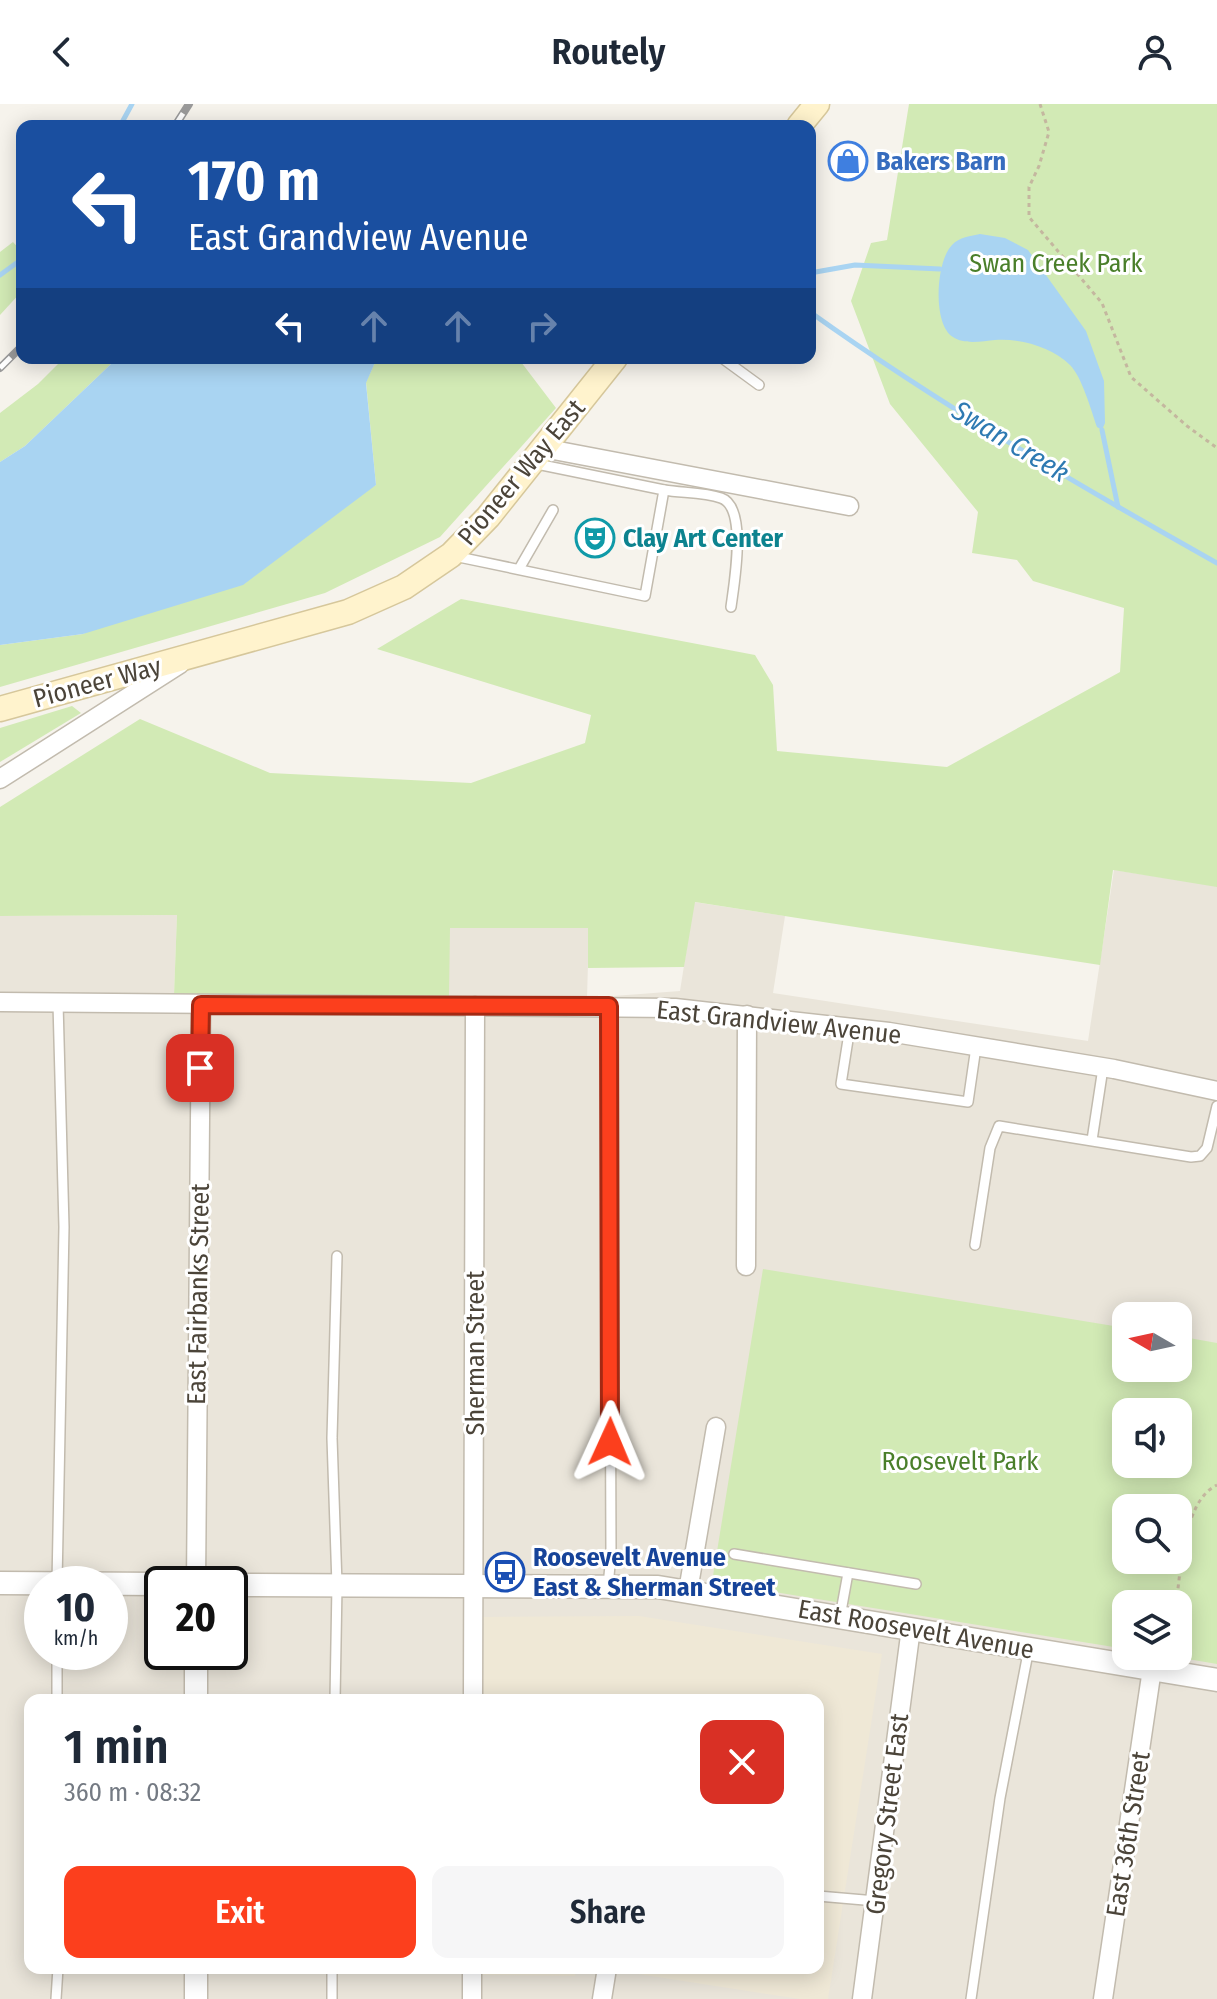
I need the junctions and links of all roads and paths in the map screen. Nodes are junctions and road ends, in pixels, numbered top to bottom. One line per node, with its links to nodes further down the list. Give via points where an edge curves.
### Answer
1 (817, 104): 3 (main road)
2 (1040, 104): 7 (path, via 1049,132 1029,187 1029,217 1102,303 1131,377)
3 (804, 120)
4 (610, 364): 8 (main road, Pioneer Way East)
5 (730, 364): 6 (lane)
6 (759, 385)
7 (1217, 448)
8 (537, 456): 9 (lane); 10 (street); 12 (main road, Pioneer Way East)
9 (664, 490): 13 (lane, via 645,596); 14 (lane, via 723,498 733,508 737,525)
10 (849, 506)
11 (553, 510): 13 (lane)
12 (451, 555): 13 (lane); 15 (main road, Pioneer Way East, via 404,587 348,612)
13 (519, 569)
14 (731, 607)
15 (194, 655): 16 (main road, Pioneer Way); 17 (street)
16 (0, 709)
17 (0, 779)
18 (0, 1002): 19 (street, East Grandview Avenue)
19 (58, 1003): 20 (street, East Grandview Avenue); 36 (lane, via 64,1227)
20 (201, 1005): 21 (street, East Grandview Avenue); 37 (street, East Fairbanks Street)
21 (475, 1006): 22 (street, East Grandview Avenue); 44 (street, Sherman Street)
22 (609, 1006): 23 (street, East Grandview Avenue); 45 (lane)
23 (747, 1015): 24 (street, East Grandview Avenue); 32 (street)
24 (850, 1027): 25 (street, East Grandview Avenue); 25 (lane, via 841,1084 968,1102)
25 (976, 1047): 26 (street, East Grandview Avenue)
26 (1103, 1068): 27 (street, East Grandview Avenue); 29 (lane)
27 (1217, 1091)
28 (1217, 1106): 29 (lane, via 1207,1148 1200,1156)
29 (1092, 1140): 30 (lane, via 999,1126 990,1148)
30 (975, 1245)
31 (337, 1256): 43 (lane, via 332,1438)
32 (746, 1266)
33 (716, 1427): 47 (street)
34 (1217, 1485): 46 (path, via 1199,1500 1190,1523)
35 (734, 1554): 38 (lane)
36 (57, 1566)
37 (196, 1566)
38 (848, 1573): 41 (lane); 48 (lane)
39 (0, 1583): 40 (street)
40 (24, 1583)
41 (916, 1584)
42 (248, 1585): 43 (street, East Roosevelt Avenue)
43 (337, 1585): 44 (street, East Roosevelt Avenue); 59 (lane)
44 (475, 1586): 45 (street, East Roosevelt Avenue); 60 (street, Sherman Street)
45 (608, 1586): 47 (street, East Roosevelt Avenue)
46 (1178, 1590)
47 (688, 1591): 48 (street, East Roosevelt Avenue)
48 (840, 1617): 49 (street, East Roosevelt Avenue)
49 (911, 1628): 50 (street, East Roosevelt Avenue); 62 (street, Gregory Street East)
50 (1029, 1648): 51 (street, East Roosevelt Avenue); 74 (lane, via 1000,1798)
51 (1112, 1662)
52 (57, 1670): 57 (lane)
53 (196, 1670): 58 (street)
54 (1152, 1670): 75 (street, East 36th Street)
55 (1158, 1670): 56 (street, East Roosevelt Avenue)
56 (1217, 1680)
57 (57, 1694)
58 (196, 1694)
59 (335, 1694)
60 (473, 1694)
61 (824, 1897): 62 (lane)
62 (876, 1901): 73 (street, Gregory Street East)
63 (58, 1974): 68 (lane)
64 (196, 1974): 69 (street)
65 (332, 1974): 70 (lane)
66 (472, 1974): 71 (street)
67 (606, 1974): 72 (street)
68 (56, 1999)
69 (196, 1999)
70 (332, 1999)
71 (472, 1999)
72 (602, 1999)
73 (862, 1999)
74 (971, 1999)
75 (1103, 1999)

